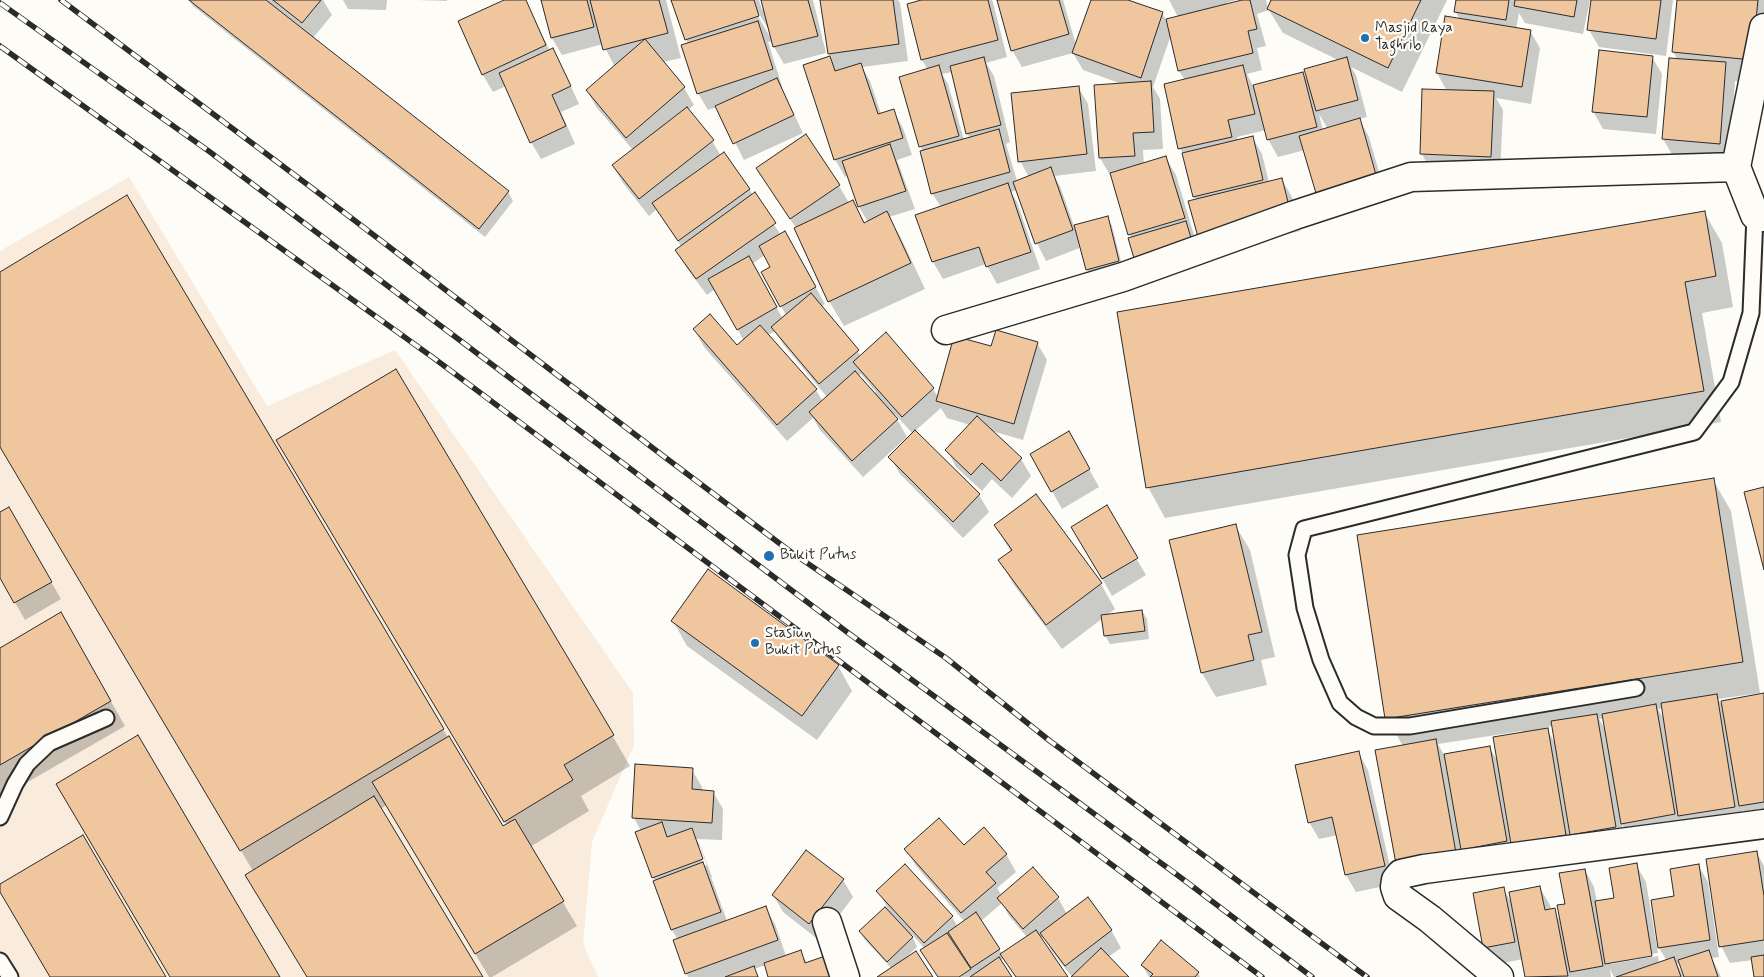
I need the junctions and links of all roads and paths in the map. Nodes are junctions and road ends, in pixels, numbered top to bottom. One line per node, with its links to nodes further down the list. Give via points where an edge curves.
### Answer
1 (1764, 28): 2 (street)
2 (1736, 167): 3 (street); 4 (street, via 1411,178 1295,215 1123,277)
3 (1760, 216): 5 (lane, via 1751,313 1731,382 1694,432 1304,530 1297,555 1305,608 1336,695 1356,717 1374,726 1410,726)
4 (946, 330)
5 (1636, 688)
6 (106, 718): 7 (lane, via 49,743 27,764)
7 (0, 817)
8 (1764, 824): 13 (street, via 1401,874 1395,887 1398,896)
9 (827, 922): 12 (street)
10 (0, 961): 11 (lane)
11 (10, 977)
12 (846, 977)
13 (1499, 977)

